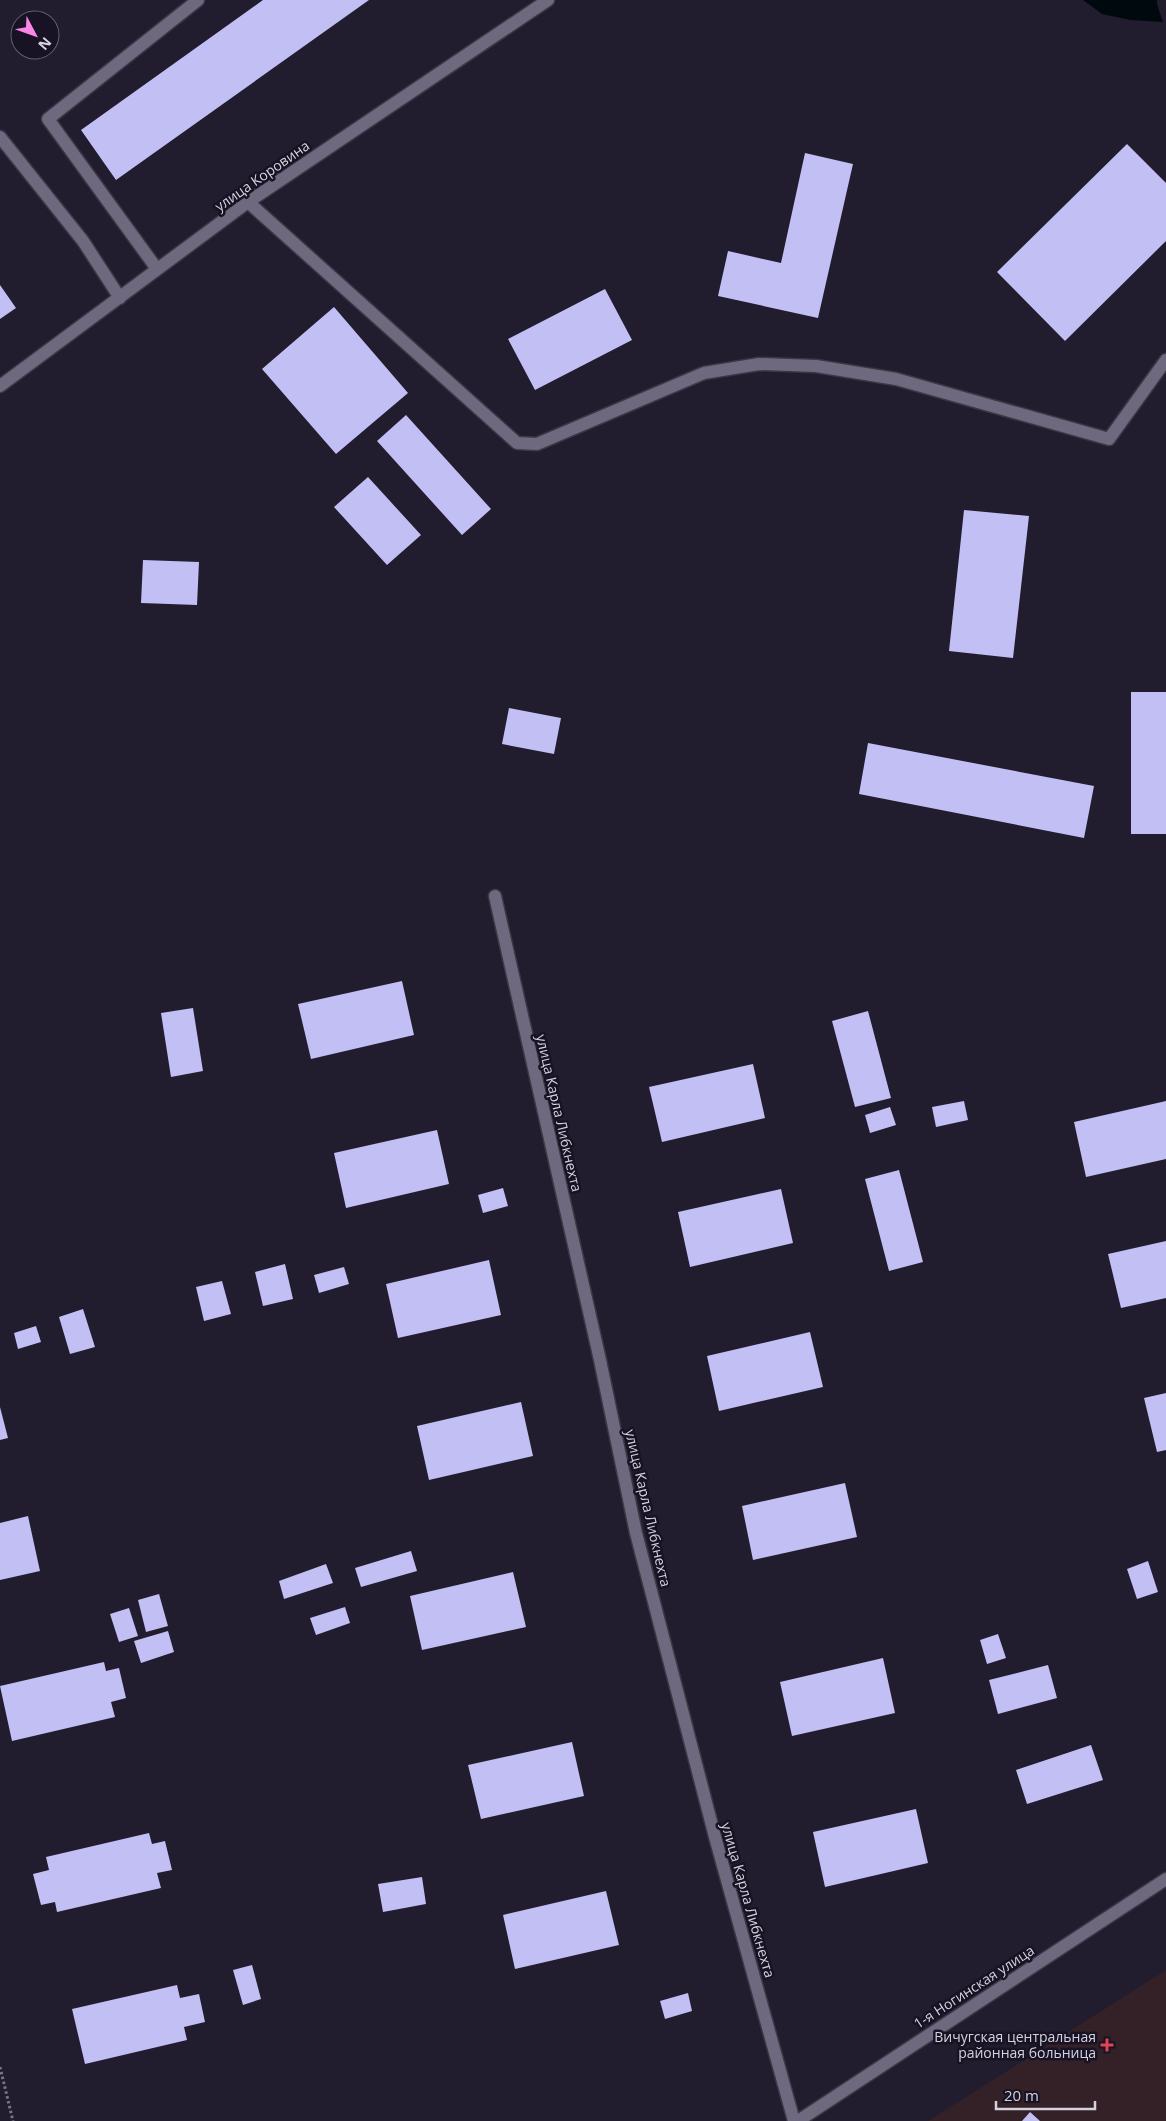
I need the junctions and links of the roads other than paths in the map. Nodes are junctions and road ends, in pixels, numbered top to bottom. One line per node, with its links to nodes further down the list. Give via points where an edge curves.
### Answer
1 (198, 0): 5 (street, via 48,119)
2 (548, 0): 4 (street, улица Коровина)
3 (0, 137): 6 (street, via 83,241)
4 (248, 202): 5 (street, улица Коровина); 7 (street, via 517,443 537,444 704,374 760,364 816,366 896,379 1109,439)
5 (157, 269): 6 (street, улица Коровина)
6 (120, 298): 8 (street, улица Коровина)
7 (1166, 360)
8 (0, 386)
9 (495, 896): 11 (street, улица Карла Либкнехта, via 636,1533 714,1837)
10 (1166, 1879): 12 (street, 1-я Ногинская улица)
11 (794, 2121)
12 (798, 2121)

